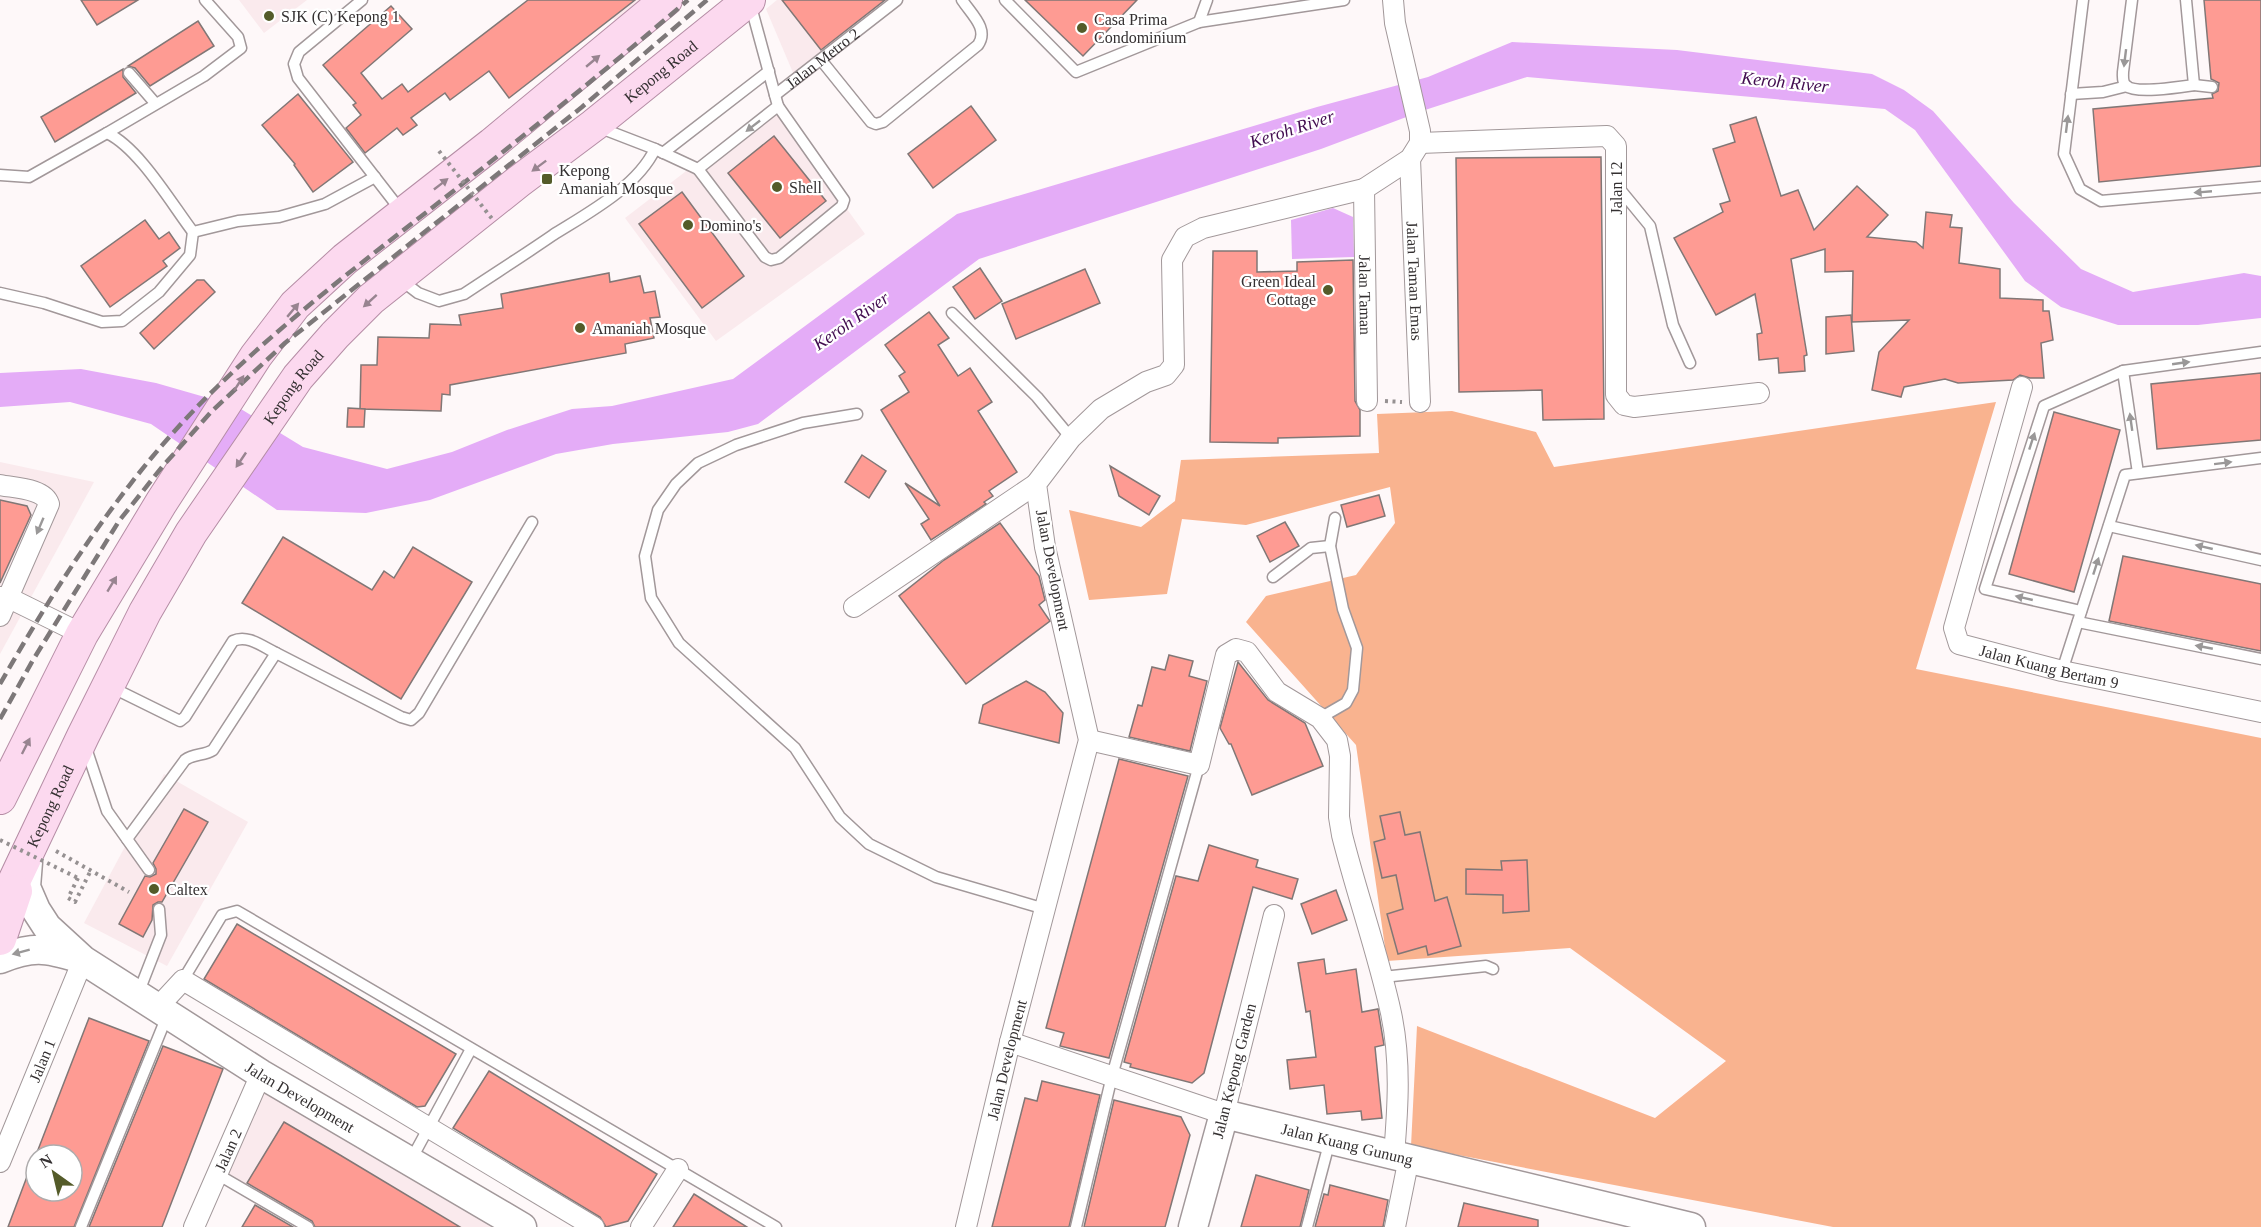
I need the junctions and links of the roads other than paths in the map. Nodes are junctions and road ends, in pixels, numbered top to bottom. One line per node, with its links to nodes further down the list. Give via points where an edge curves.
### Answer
1 (205, 0): 23 (lane, via 238,37 241,48 204,76)
2 (362, 0): 31 (lane, via 300,52 294,64 298,78)
3 (666, 0): 35 (main road, one-way to 3)
4 (749, 0): 16 (lane); 25 (main road, Kepong Road)
5 (897, 0): 15 (lane, Jalan Metro 2)
6 (962, 0): 15 (lane, via 983,31 983,38 883,122 871,122)
7 (1005, 0): 14 (lane, via 1075,71)
8 (1207, 0): 14 (lane)
9 (1344, 0): 14 (lane)
10 (1393, 0): 27 (street, Jalan Taman Emas)
11 (2083, 0): 22 (lane)
12 (2132, 0): 19 (lane, one-way to 19, via 2123,72)
13 (2186, 0): 18 (lane)
14 (1199, 22)
15 (821, 60): 21 (lane, Jalan Metro 2)
16 (769, 71): 21 (lane); 28 (lane)
17 (129, 73): 23 (lane)
18 (2194, 85): 19 (lane, via 2138,90); 20 (lane)
19 (2127, 87): 22 (lane)
20 (2212, 87)
21 (775, 94): 24 (lane)
22 (2071, 94): 33 (lane, one-way to 22, via 2101,201 2080,189 2064,154)
23 (155, 104): 26 (lane)
24 (778, 106): 29 (lane, one-way to 29); 29 (lane, via 844,200 842,206 779,258 765,257)
25 (594, 125): 28 (lane); 37 (main road, Kepong Road, one-way to 37)
26 (107, 133): 30 (lane, via 29,177); 36 (lane, via 135,156)
27 (1417, 145): 32 (street, Jalan 12, via 1607,136 1616,146); 34 (street, Jalan Development); 46 (street, Jalan Taman Emas)
28 (659, 151): 29 (lane); 37 (lane, via 602,204 464,294 439,301 418,293)
29 (698, 169)
30 (0, 175)
31 (375, 177): 35 (lane); 36 (lane, via 325,204 279,217 238,221)
32 (1616, 184): 41 (lane, via 1650,226 1672,325); 44 (street, Jalan 12, via 1616,394 1624,405 1634,407)
33 (2261, 187)
34 (1364, 189): 45 (street, Jalan Taman); 48 (street, Jalan Development, via 1203,228 1185,237 1172,260 1174,365 1166,375 1146,381 1101,409)
35 (404, 214): 63 (main road, one-way to 35, via 256,356 295,306 345,259)
36 (193, 232): 38 (lane, via 190,255 159,292 122,321 102,322)
37 (398, 278): 67 (main road, Kepong Road, one-way to 67, via 371,299 298,377 191,533)
38 (0, 293)
39 (952, 313): 48 (lane, via 1037,397)
40 (2261, 352): 42 (lane, one-way to 40)
41 (1690, 363)
42 (2123, 371): 50 (lane, one-way to 42); 62 (lane, one-way to 42, via 1985,589 2044,406)
43 (2022, 387): 66 (street, Jalan Kuang Bertam 9, via 1954,628 1959,644)
44 (1759, 393)
45 (1367, 401)
46 (1420, 402)
47 (857, 414): 78 (lane, via 803,423 736,445 698,463 676,484 658,510 645,555 651,598 679,643 795,748 840,817 869,844 936,878)
48 (1071, 438): 51 (street, Jalan Development)
49 (2261, 458): 50 (lane, one-way to 49)
50 (2138, 473): 55 (lane, via 2125,475)
51 (1036, 484): 60 (street); 71 (street, Jalan Development)
52 (0, 485): 59 (street, one-way to 59, via 41,494 50,504)
53 (1335, 518): 56 (lane)
54 (532, 522): 64 (lane, via 419,713 411,720)
55 (2109, 525): 57 (lane, one-way to 55); 62 (lane, one-way to 55)
56 (1330, 546): 58 (lane, via 1311,548); 69 (lane, via 1343,609 1357,648 1353,690 1346,703)
57 (2261, 560)
58 (1273, 577)
59 (4, 597): 61 (street); 63 (street)
60 (854, 607)
61 (0, 616)
62 (2079, 616): 65 (lane, one-way to 62); 66 (lane)
63 (82, 634): 73 (main road, one-way to 63)
64 (276, 653): 67 (lane, via 246,638 233,641 180,721); 74 (lane, via 213,750 185,760)
65 (2261, 659)
66 (2062, 671): 68 (street, Jalan Kuang Bertam 9)
67 (108, 686): 70 (main road, Kepong Road)
68 (2261, 712)
69 (1320, 718): 72 (street, via 1277,692 1247,652 1236,649 1226,655); 85 (street, via 1337,740 1339,817)
70 (83, 736): 74 (lane, via 107,811); 75 (main road, Kepong Road)
71 (1089, 740): 72 (street); 78 (street, Jalan Development)
72 (1199, 765): 91 (lane)
73 (0, 798)
74 (127, 838): 76 (lane)
75 (21, 843): 79 (main road, Kepong Road); 81 (main road); 83 (street, Jalan Development, via 26,887 36,910 47,927)
76 (149, 870)
77 (159, 909): 87 (lane, via 161,935)
78 (1045, 909): 88 (street, Jalan Development)
79 (0, 910)
80 (1274, 915): 92 (street, Jalan Kepong Garden)
81 (0, 939)
82 (0, 960): 83 (street, Jalan Development, one-way to 82, via 38,948)
83 (83, 960): 87 (street, Jalan Development); 97 (street, Jalan 1)
84 (1494, 969): 85 (lane, via 1486,966)
85 (1383, 977): 95 (street, via 1397,1057)
86 (183, 980): 87 (street); 89 (lane, via 222,915 237,911); 93 (street)
87 (155, 1005): 90 (street, Jalan Development); 100 (lane)
88 (1010, 1042): 91 (street, Jalan Kuang Gunung); 107 (street, Jalan Development)
89 (471, 1049): 93 (lane); 98 (lane)
90 (261, 1074): 96 (street, Jalan Development); 99 (street, Jalan 2)
91 (1112, 1076): 92 (street, Jalan Kuang Gunung); 108 (lane)
92 (1224, 1114): 94 (street, Jalan Kuang Gunung); 109 (street, Jalan Kepong Garden)
93 (429, 1127): 96 (lane); 104 (street)
94 (1330, 1139): 95 (street, Jalan Kuang Gunung); 110 (lane)
95 (1402, 1156): 111 (street); 112 (street, Jalan Kuang Gunung)
96 (411, 1161): 103 (street, Jalan Development)
97 (0, 1162)
98 (678, 1169): 105 (street); 106 (lane)
99 (218, 1173): 101 (street, Jalan 2); 102 (lane)
100 (81, 1227)
101 (194, 1227)
102 (309, 1227)
103 (522, 1227)
104 (594, 1227)
105 (641, 1227)
106 (776, 1227)
107 (966, 1227)
108 (1076, 1227)
109 (1193, 1227)
110 (1307, 1227)
111 (1395, 1227)
112 (1691, 1227)

